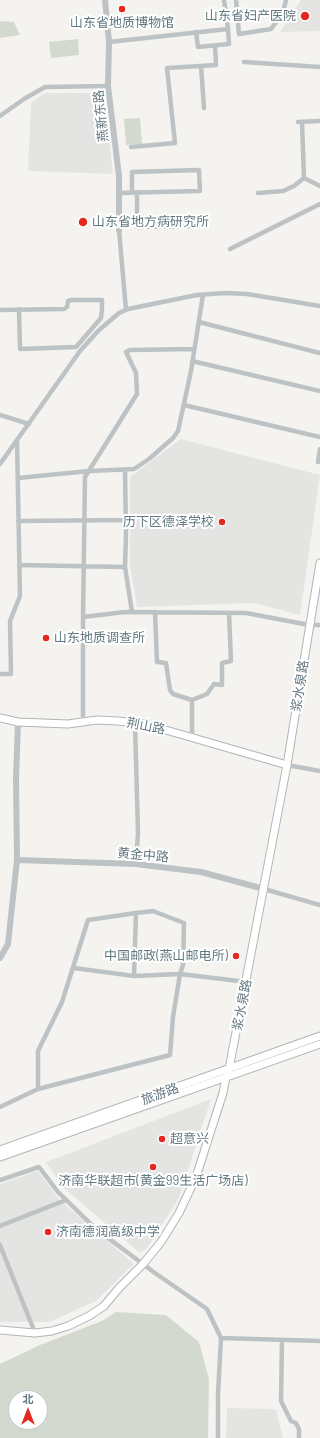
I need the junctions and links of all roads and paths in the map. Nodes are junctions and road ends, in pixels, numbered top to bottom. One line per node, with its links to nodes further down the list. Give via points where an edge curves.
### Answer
1 (105, 0): 7 (street, 燕新东路)
2 (224, 0): 5 (street)
3 (236, 0): 4 (street, via 239,34 271,29 283,13)
4 (286, 0)
5 (228, 29): 6 (street); 8 (street, via 229,44)
6 (196, 32): 7 (street); 8 (street, via 198,47)
7 (109, 42): 12 (street, 燕新东路)
8 (215, 45): 10 (street, via 216,64)
9 (244, 62): 11 (street)
10 (201, 66): 13 (street); 16 (street, via 167,68 175,143)
11 (320, 67)
12 (108, 86): 14 (street, via 45,87); 19 (street, 燕新东路)
13 (204, 108)
14 (0, 116)
15 (320, 122): 17 (street, via 301,122)
16 (131, 147)
17 (304, 178): 18 (street); 21 (street, via 283,191)
18 (320, 186)
19 (119, 192): 20 (street); 24 (street, 燕新东路)
20 (134, 192): 20 (street, via 200,191 199,170 132,172); 23 (street, via 137,226)
21 (258, 194)
22 (320, 204): 25 (street)
23 (200, 226)
24 (119, 230): 30 (street)
25 (230, 249)
26 (203, 294): 27 (street, via 247,294); 30 (street); 31 (street)
27 (320, 306)
28 (0, 310): 29 (street)
29 (19, 310): 29 (street, via 64,309 71,300 102,300 101,318 76,347 20,349)
30 (126, 310): 38 (street, via 110,319 80,351)
31 (198, 322): 32 (street); 33 (street)
32 (194, 349): 34 (street); 45 (street, via 126,352 136,373 137,394)
33 (320, 353)
34 (192, 362): 35 (street); 36 (street)
35 (320, 391)
36 (184, 405): 39 (street); 44 (street, via 178,431 173,438 150,459 134,469)
37 (0, 415): 38 (street)
38 (29, 424): 40 (street)
39 (320, 437)
40 (16, 440): 43 (street); 46 (street)
41 (320, 448): 42 (street)
42 (318, 462)
43 (0, 464)
44 (125, 470): 45 (street); 47 (street)
45 (89, 471): 46 (street); 49 (street, via 85,477)
46 (18, 478): 48 (street)
47 (125, 520): 49 (street); 53 (street)
48 (18, 521): 49 (street); 51 (street)
49 (84, 521): 52 (street)
50 (320, 563): 58 (main road, 浆水泉路)
51 (20, 565): 52 (street); 60 (street, via 20,596 10,621 11,674)
52 (84, 567): 53 (street); 57 (street)
53 (125, 567): 54 (street)
54 (132, 612): 55 (street); 57 (street)
55 (155, 612): 56 (street); 61 (street, via 157,662 166,663 170,690 173,694)
56 (229, 612): 58 (street, via 246,612); 61 (street, via 231,661 222,662 222,685 214,684 207,694)
57 (83, 617): 63 (street)
58 (309, 625): 59 (street); 67 (main road, 浆水泉路)
59 (320, 625)
60 (0, 674)
61 (192, 700): 66 (street)
62 (0, 718): 64 (main road, 荆山路)
63 (83, 721): 64 (main road, 荆山路, via 68,724); 65 (main road, 荆山路, via 118,720)
64 (18, 722): 69 (street)
65 (134, 724): 66 (main road, 荆山路, via 145,724); 70 (street, via 138,833)
66 (192, 737): 67 (main road, 荆山路)
67 (287, 765): 68 (street); 71 (main road, 浆水泉路)
68 (320, 771)
69 (17, 860): 70 (street, 黄金中路); 74 (street, via 8,944)
70 (136, 864): 71 (street, 黄金中路, via 201,872)
71 (264, 890): 72 (street); 78 (main road, 浆水泉路)
72 (320, 905)
73 (136, 913): 75 (street, via 88,920); 76 (street, via 153,911 184,923 183,965); 77 (street)
74 (0, 958)
75 (74, 968): 77 (street); 83 (street, via 62,1002 38,1051)
76 (180, 974): 77 (street); 78 (street); 83 (street, via 170,1055)
77 (134, 976)
78 (247, 982): 81 (main road, 浆水泉路)
79 (320, 1036): 81 (main road, 旅游路)
80 (320, 1044): 82 (main road, 旅游路)
81 (229, 1069): 82 (main road, 浆水泉路); 85 (main road, 旅游路)
82 (226, 1077): 86 (main road, 旅游路); 91 (main road, 浆水泉路, via 196,1177 179,1213 161,1242)
83 (38, 1089): 84 (street)
84 (0, 1107)
85 (0, 1150)
86 (0, 1157)
87 (0, 1180): 88 (street, via 39,1167)
88 (66, 1200): 89 (street); 91 (street, via 96,1229)
89 (0, 1226)
90 (0, 1245): 93 (street)
91 (143, 1264): 93 (main road, 浆水泉路, via 104,1306 89,1316 68,1326); 94 (street, via 207,1309)
92 (0, 1330): 93 (main road, 浆水泉路)
93 (35, 1333)
94 (221, 1338): 95 (street); 97 (street)
95 (282, 1340): 96 (street); 98 (street, via 281,1401 291,1421 300,1429)
96 (320, 1341)
97 (218, 1438)
98 (299, 1438)

